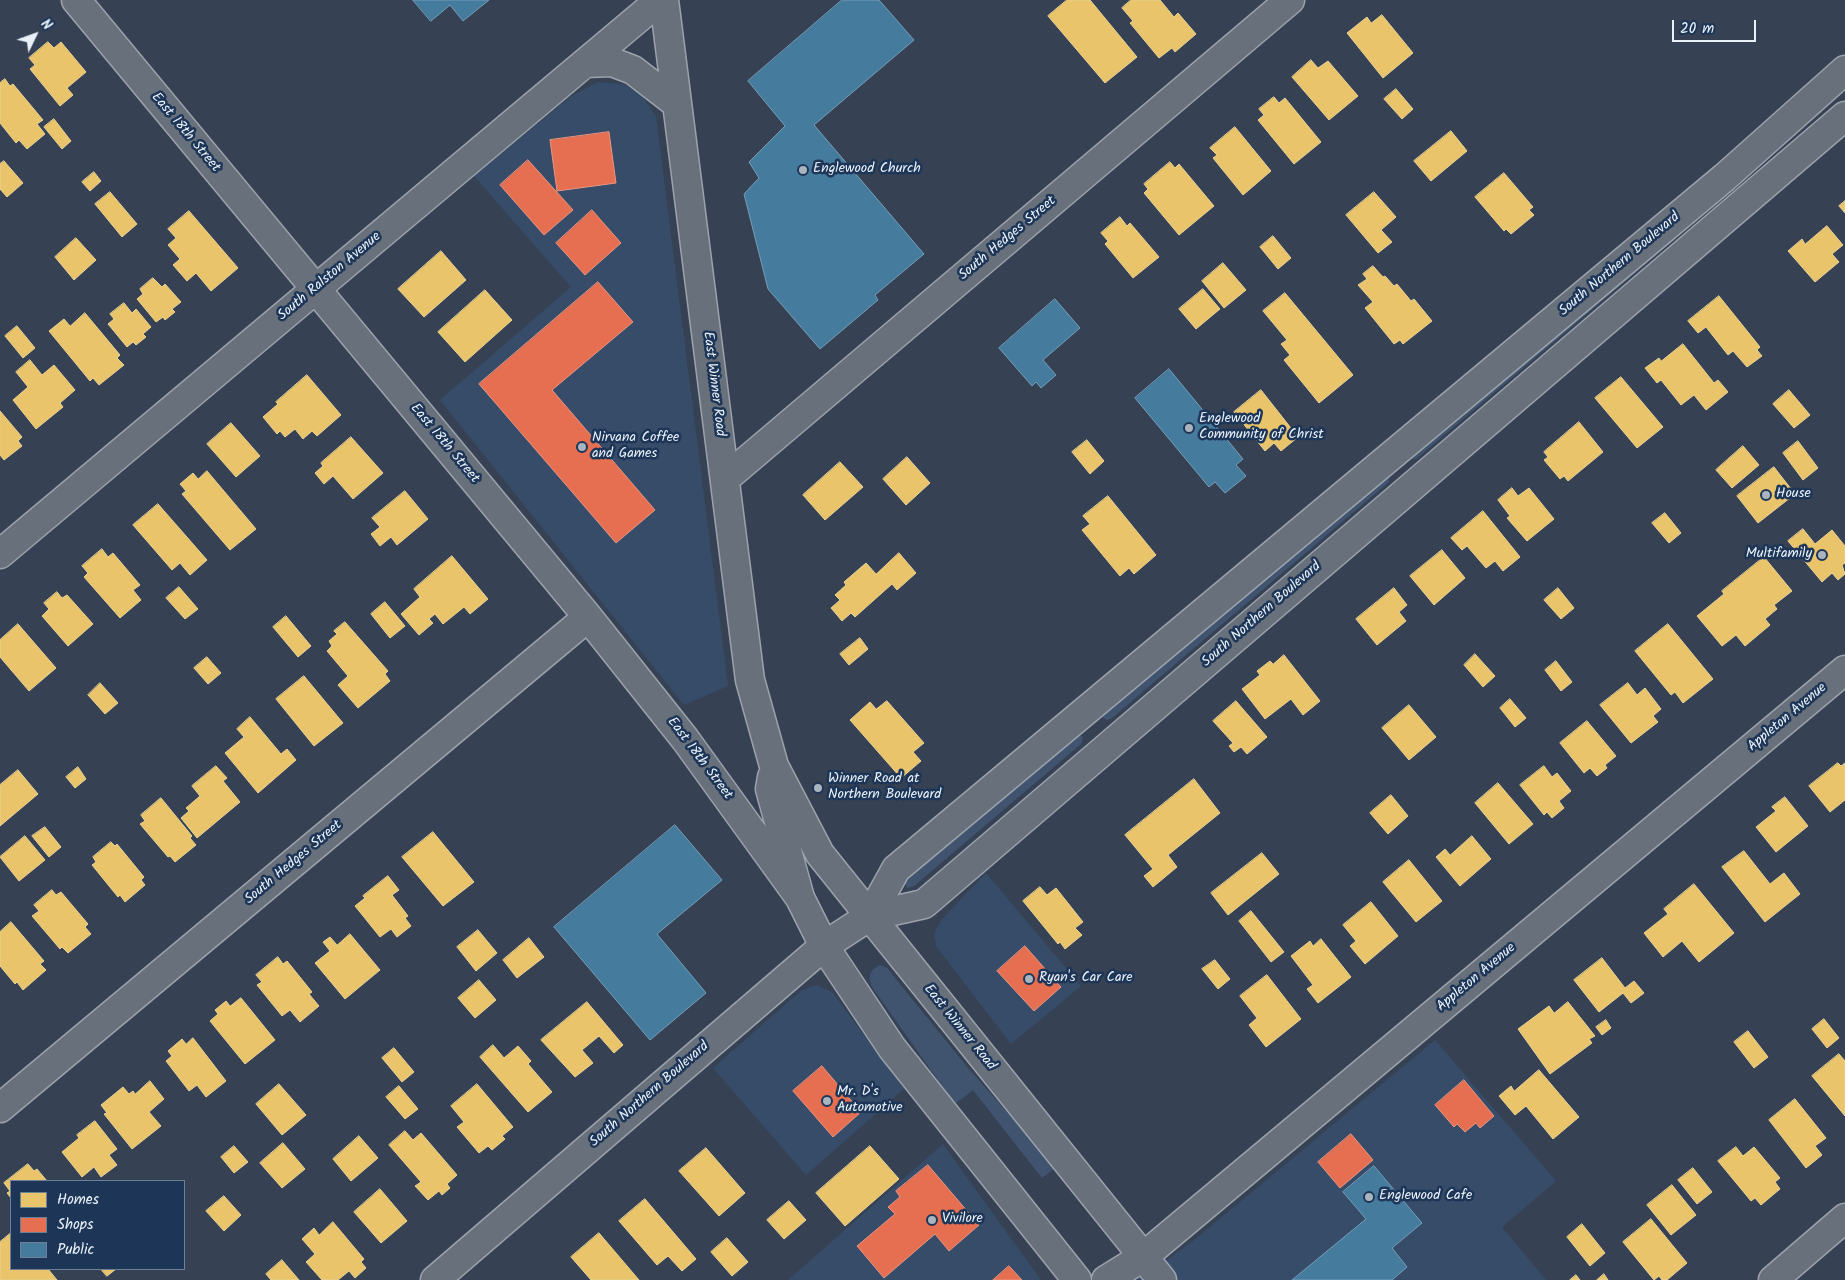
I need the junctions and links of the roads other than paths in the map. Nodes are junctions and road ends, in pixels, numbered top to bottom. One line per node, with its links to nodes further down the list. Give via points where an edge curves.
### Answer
1 (76, 0): 9 (street, East 18th Street)
2 (660, 0): 5 (street, South Ralston Avenue)
3 (664, 0): 7 (street, East Winner Road)
4 (1290, 0): 11 (street, South Hedges Street)
5 (585, 63): 7 (street, via 612,62 633,70); 9 (street, South Ralston Avenue)
6 (1845, 70): 10 (street, South Northern Boulevard, via 1725,176)
7 (678, 104): 11 (street, East Winner Road)
8 (1845, 116): 12 (street, South Northern Boulevard)
9 (316, 289): 13 (street, South Ralston Avenue); 14 (street, East 18th Street)
10 (1391, 456): 12 (street); 16 (street, South Northern Boulevard)
11 (726, 478): 18 (street, East Winner Road, via 750,680)
12 (1416, 484): 17 (street, South Northern Boulevard)
13 (0, 554)
14 (588, 617): 19 (street, East 18th Street, via 685,739); 22 (street, South Hedges Street)
15 (1845, 670): 24 (street, Appleton Avenue)
16 (1081, 715): 17 (street); 20 (street, South Northern Boulevard, via 896,869)
17 (1108, 746): 20 (street, South Northern Boulevard, via 924,904)
18 (774, 766): 19 (street, East Winner Road, via 770,789); 20 (street, East Winner Road, via 820,854)
19 (800, 898): 21 (street, East Winner Road)
20 (870, 916): 21 (street, South Northern Boulevard); 24 (street, East Winner Road)
21 (824, 946): 25 (street, South Northern Boulevard); 26 (street, East Winner Road, via 892,1048)
22 (0, 1108)
23 (1845, 1218): 29 (street)
24 (1144, 1258): 27 (street, Appleton Avenue); 28 (street, East Winner Road)
25 (435, 1280)
26 (1077, 1280)
27 (1106, 1280)
28 (1162, 1280)
29 (1773, 1280)

